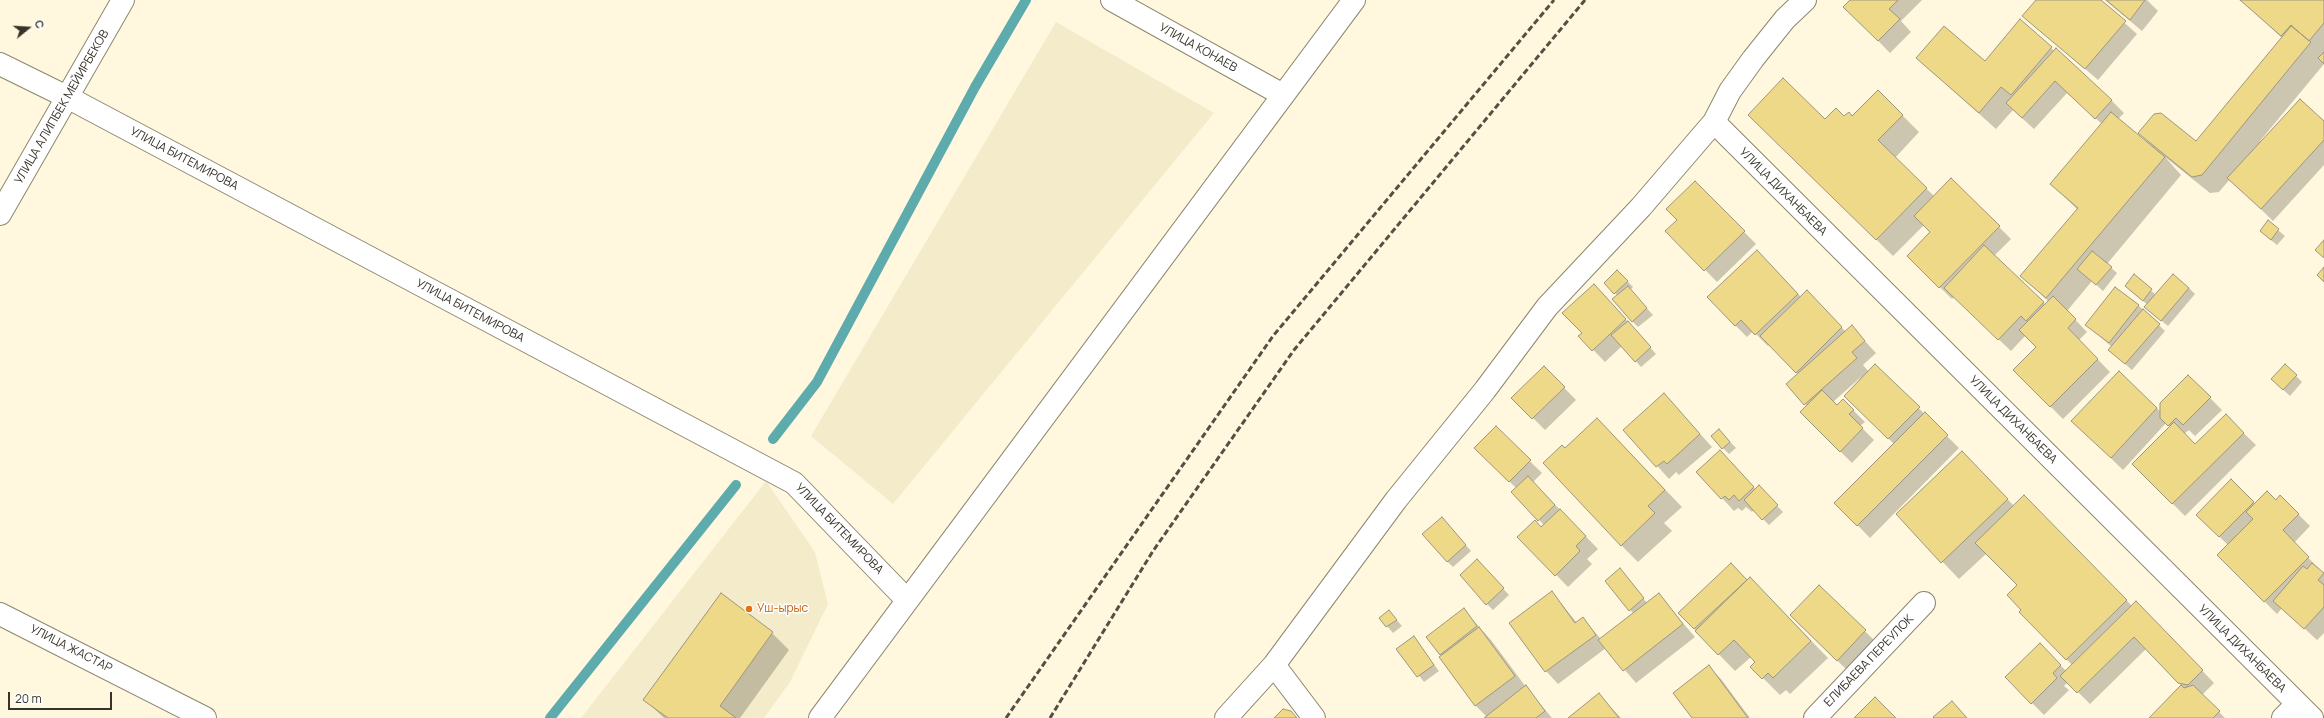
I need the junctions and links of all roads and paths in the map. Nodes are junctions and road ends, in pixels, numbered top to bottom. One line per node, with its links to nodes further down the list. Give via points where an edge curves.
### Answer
1 (123, 0): 7 (street, УЛИЦА АЛИПБЕК МЕЙИРБЕКОВ)
2 (1112, 0): 6 (street, УЛИЦА КОНАЕВ)
3 (1354, 0): 6 (street)
4 (1805, 0): 8 (street, via 1785,19 1753,59 1730,91)
5 (0, 64): 7 (street, УЛИЦА БИТЕМИРОВА)
6 (1283, 95): 10 (street)
7 (67, 97): 9 (street, УЛИЦА АЛИПБЕК МЕЙИРБЕКОВ); 10 (street, УЛИЦА БИТЕМИРОВА, via 794,483)
8 (1714, 122): 13 (street, via 1641,207 1547,307 1486,390 1396,500); 14 (street, УЛИЦА ДИХАНБАЕВА)
9 (0, 214)
10 (907, 600): 16 (street)
11 (1924, 603): 19 (street, ЕЛИБАЕВА ПЕРЕУЛОК)
12 (0, 614): 15 (street, УЛИЦА ЖАСТАР)
13 (1274, 665): 17 (street); 18 (street)
14 (2297, 713)
15 (205, 718)
16 (820, 718)
17 (1226, 718)
18 (1314, 718)
19 (1815, 718)

